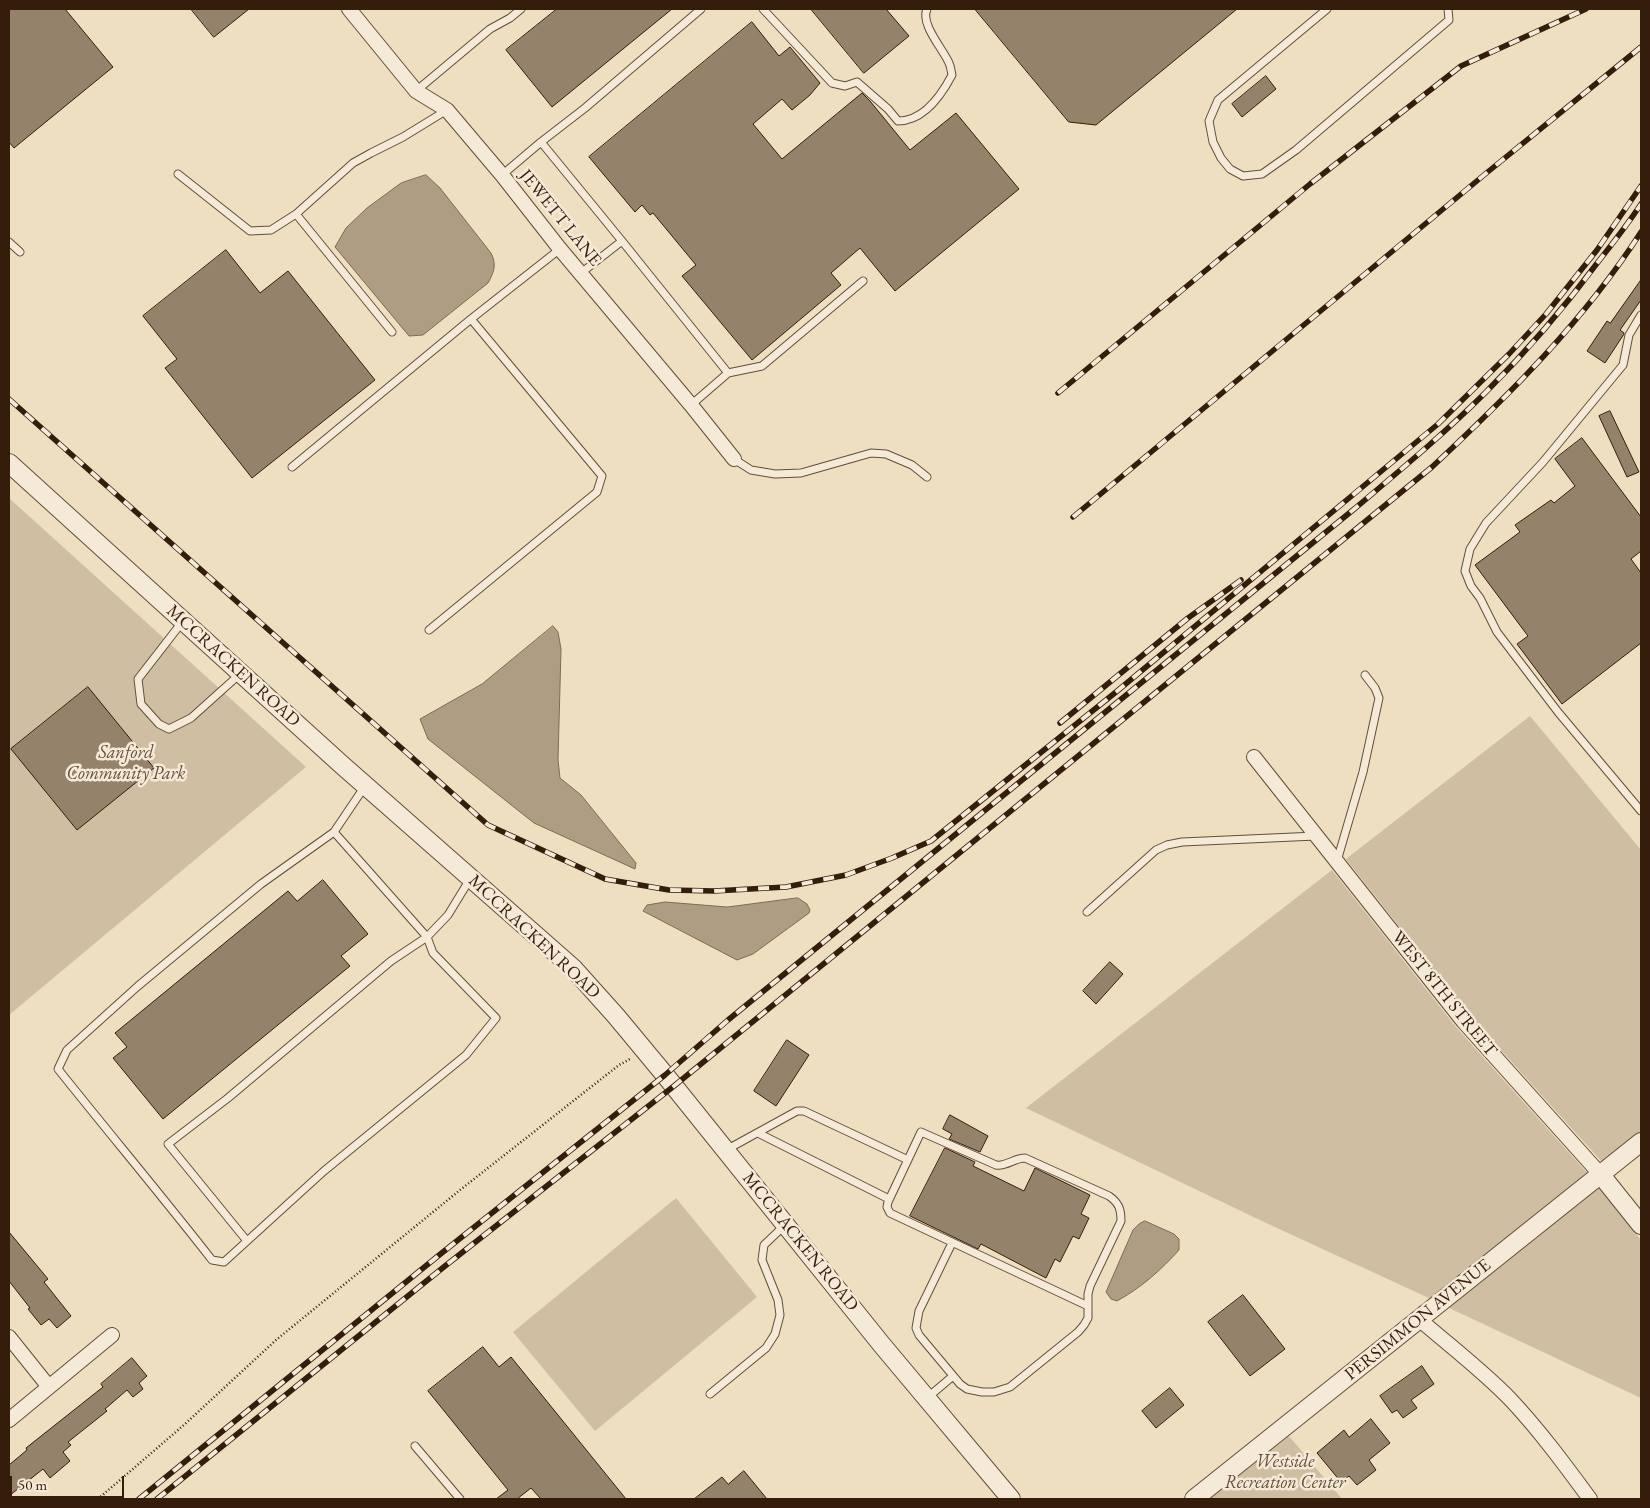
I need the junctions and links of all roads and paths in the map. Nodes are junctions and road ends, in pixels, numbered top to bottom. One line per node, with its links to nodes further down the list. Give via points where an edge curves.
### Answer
1 (349, 9): 8 (street, JEWETT LANE)
2 (521, 9): 8 (lane, via 490,29)
3 (702, 9): 10 (lane)
4 (763, 9): 5 (lane, via 832,83 845,86 857,82 898,121 906,121 932,104 952,75 950,64 926,21)
5 (927, 9)
6 (1327, 9): 7 (lane, via 1218,100 1209,121 1213,142 1230,169 1243,176 1262,174 1296,150 1449,20)
7 (1448, 9)
8 (416, 91): 9 (street, JEWETT LANE)
9 (447, 110): 12 (street, JEWETT LANE); 13 (lane, via 353,163)
10 (541, 142): 12 (lane); 14 (lane)
11 (178, 174): 13 (lane, via 250,231 271,230)
12 (502, 175): 16 (street, JEWETT LANE)
13 (296, 214): 22 (lane)
14 (622, 241): 18 (lane); 23 (lane)
15 (9, 242): 17 (lane)
16 (560, 249): 18 (street, JEWETT LANE); 21 (lane)
17 (20, 252)
18 (581, 273): 24 (street, JEWETT LANE)
19 (863, 281): 23 (lane, via 762,366)
20 (1641, 314): 35 (lane, via 1629,335 1623,365 1543,462 1486,524 1470,549 1465,571 1496,632)
21 (472, 319): 27 (lane); 30 (lane, via 602,476 597,492)
22 (392, 332)
23 (728, 373): 24 (lane)
24 (691, 405): 25 (street, JEWETT LANE)
25 (734, 459): 28 (lane, via 751,470 775,474 801,473 871,453 886,454 912,465)
26 (9, 463): 29 (street, MCCRACKEN ROAD)
27 (292, 467)
28 (927, 477)
29 (183, 621): 31 (street, MCCRACKEN ROAD); 31 (lane, via 138,679 141,704 159,724 169,729 191,718)
30 (429, 630)
31 (241, 673): 34 (street, MCCRACKEN ROAD)
32 (1366, 675): 38 (lane, via 1379,698 1363,772)
33 (1254, 757): 37 (street, WEST 8TH STREET)
34 (366, 785): 36 (lane); 39 (street, MCCRACKEN ROAD)
35 (1641, 811)
36 (334, 832): 41 (lane); 51 (lane, via 261,884 138,986 67,1050 58,1069 212,1260 224,1262)
37 (1317, 836): 38 (street, WEST 8TH STREET); 40 (lane, via 1167,845 1156,850)
38 (1337, 862): 47 (street, WEST 8TH STREET, via 1463,1021)
39 (471, 878): 41 (lane, via 448,915); 42 (street, MCCRACKEN ROAD, via 573,968)
40 (1087, 912)
41 (427, 937): 51 (lane, via 433,953 496,1018 466,1055 324,1171); 51 (lane, via 391,961 168,1144)
42 (645, 1051): 45 (street, MCCRACKEN ROAD); 63 (path, via 604,1076 276,1340)
43 (758, 1133): 45 (lane); 46 (lane, via 798,1111 804,1111); 48 (lane)
44 (1641, 1142): 47 (street, PERSIMMON AVENUE)
45 (726, 1151): 49 (street, MCCRACKEN ROAD)
46 (908, 1160): 48 (lane); 53 (lane, via 921,1132 996,1165 1025,1158 1114,1200 1119,1205 1121,1220 1090,1286)
47 (1601, 1175): 50 (street, WEST 8TH STREET); 54 (street, PERSIMMON AVENUE)
48 (890, 1199): 52 (lane, via 887,1208 890,1213)
49 (786, 1225): 59 (lane, via 764,1245 762,1260 778,1300 780,1315 776,1334 766,1348); 60 (street, MCCRACKEN ROAD)
50 (1641, 1225)
51 (247, 1241)
52 (952, 1243): 53 (lane); 57 (lane, via 918,1311 916,1328)
53 (1088, 1306): 57 (lane, via 1088,1318 1078,1332 1010,1387 994,1392 972,1391)
54 (1418, 1319): 66 (street, PERSIMMON AVENUE); 67 (street, via 1510,1399)
55 (112, 1335): 58 (street)
56 (9, 1337): 58 (street)
57 (954, 1376): 60 (lane)
58 (49, 1387): 61 (street)
59 (710, 1394)
60 (927, 1398): 65 (street, MCCRACKEN ROAD)
61 (9, 1420)
62 (415, 1446): 64 (lane)
63 (98, 1499)
64 (460, 1499)
65 (1011, 1499)
66 (1194, 1499)
67 (1590, 1499)

